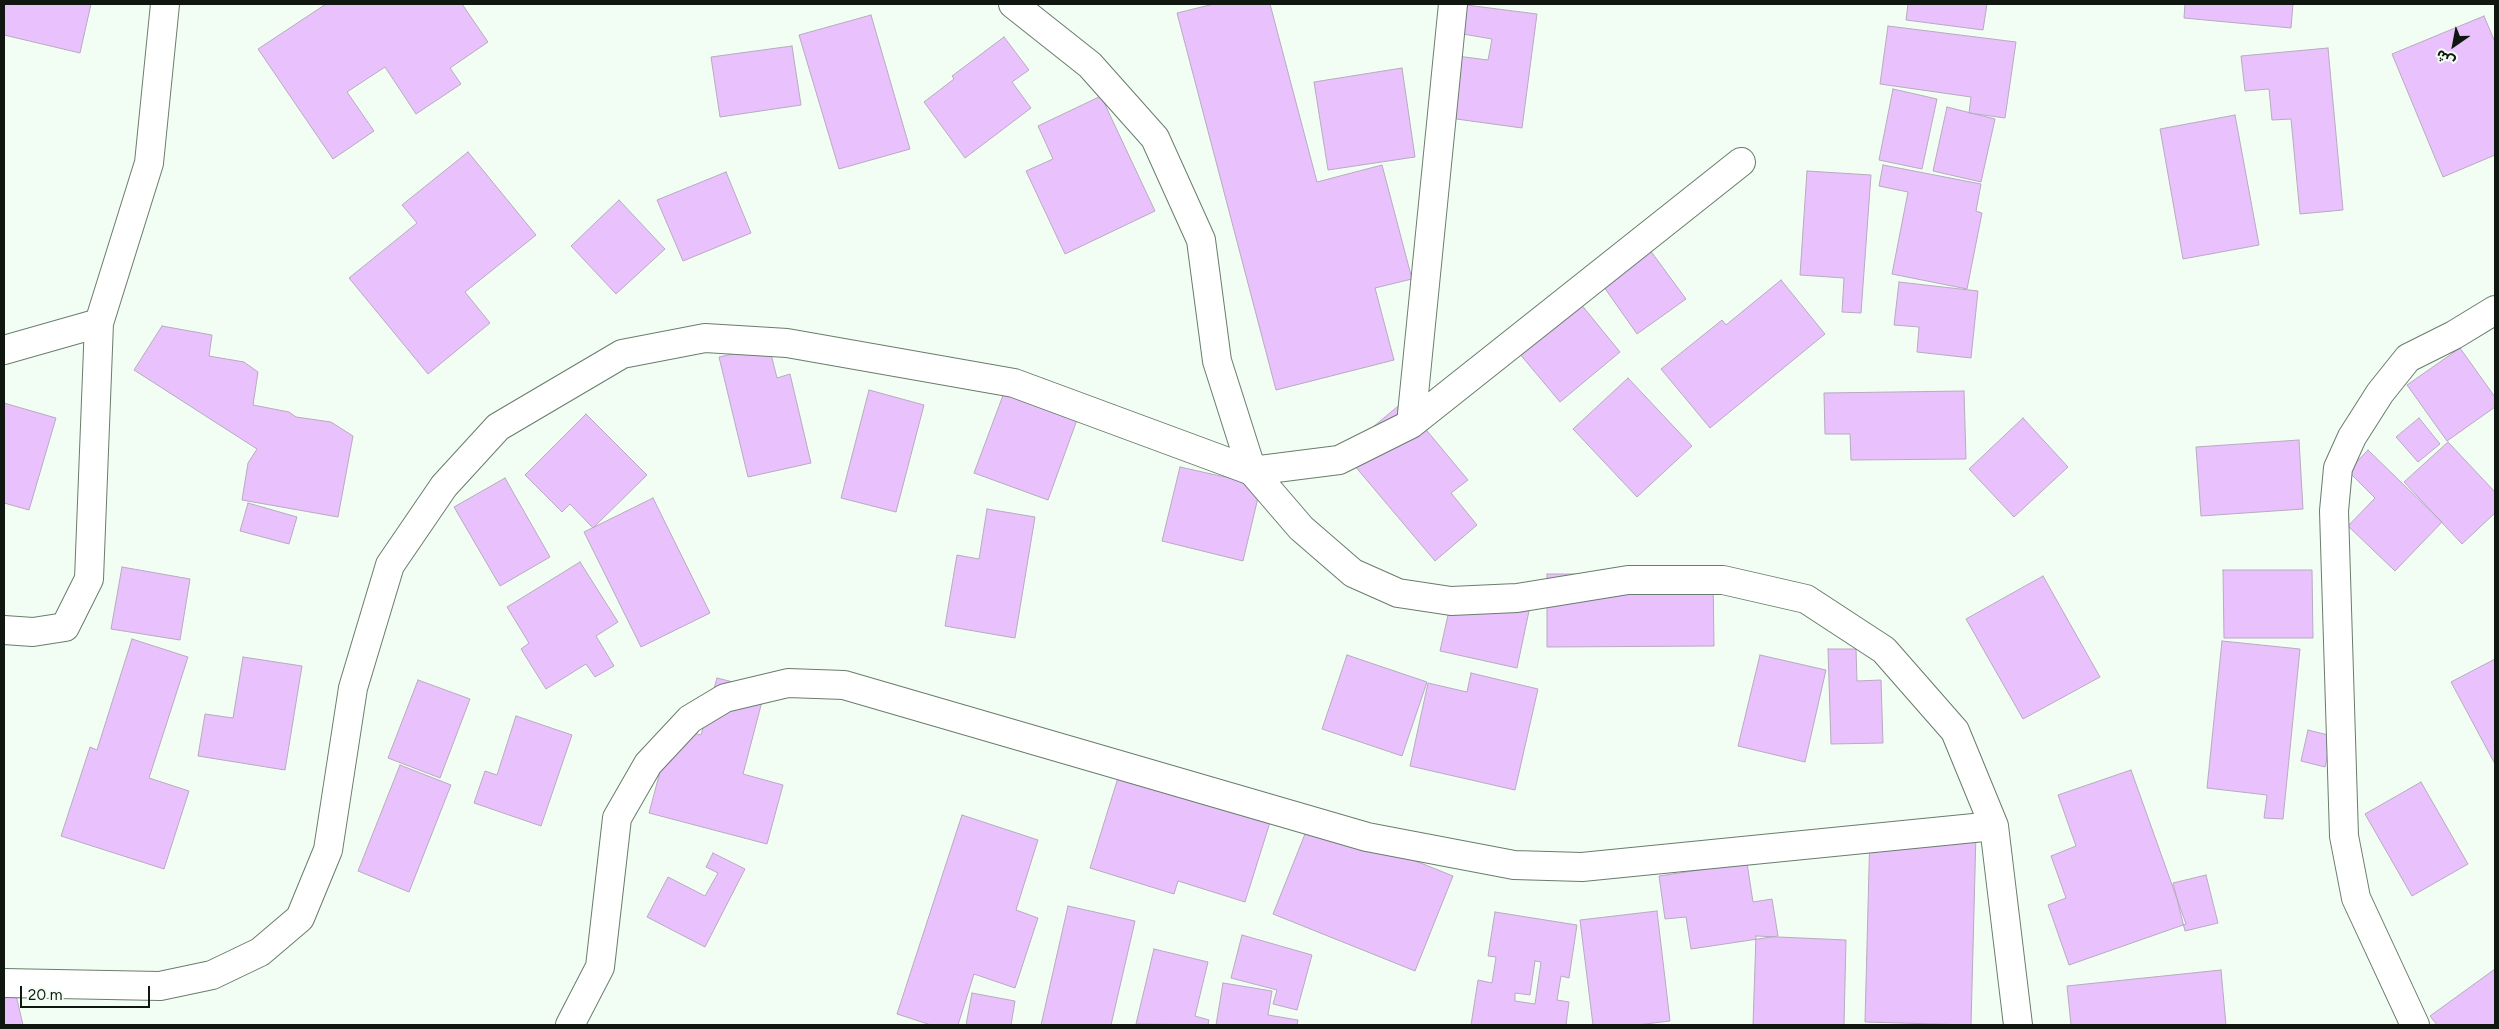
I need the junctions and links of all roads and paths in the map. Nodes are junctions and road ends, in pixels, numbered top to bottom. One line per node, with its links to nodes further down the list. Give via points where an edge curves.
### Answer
1 (165, 4): 6 (street, via 149,163)
2 (1013, 4): 9 (street, via 1090,65 1155,138 1201,240 1217,361)
3 (1453, 4): 8 (street)
4 (1741, 162): 8 (street)
5 (2495, 310): 15 (street, via 2408,358 2380,392 2352,437 2338,468 2334,511 2344,836 2356,898)
6 (99, 324): 7 (street); 10 (street, via 89,579 65,626 33,632)
7 (4, 350)
8 (1411, 424): 9 (street, via 1340,460)
9 (1252, 471): 11 (street, via 1301,528 1353,573 1398,593 1451,601 1517,598 1628,580 1722,580 1806,599 1884,650 1955,731); 12 (street, via 1014,383 787,343 705,338 622,354 498,427 444,486 390,565 353,688 328,850 300,918 260,952 212,975 160,986)
10 (4, 630)
11 (1994, 826): 13 (street, via 1582,867 1514,865 1366,837 844,685 788,683 725,698 690,718 648,764 617,818 600,966); 14 (street)
12 (4, 983)
13 (570, 1025)
14 (2018, 1025)
15 (2415, 1025)

